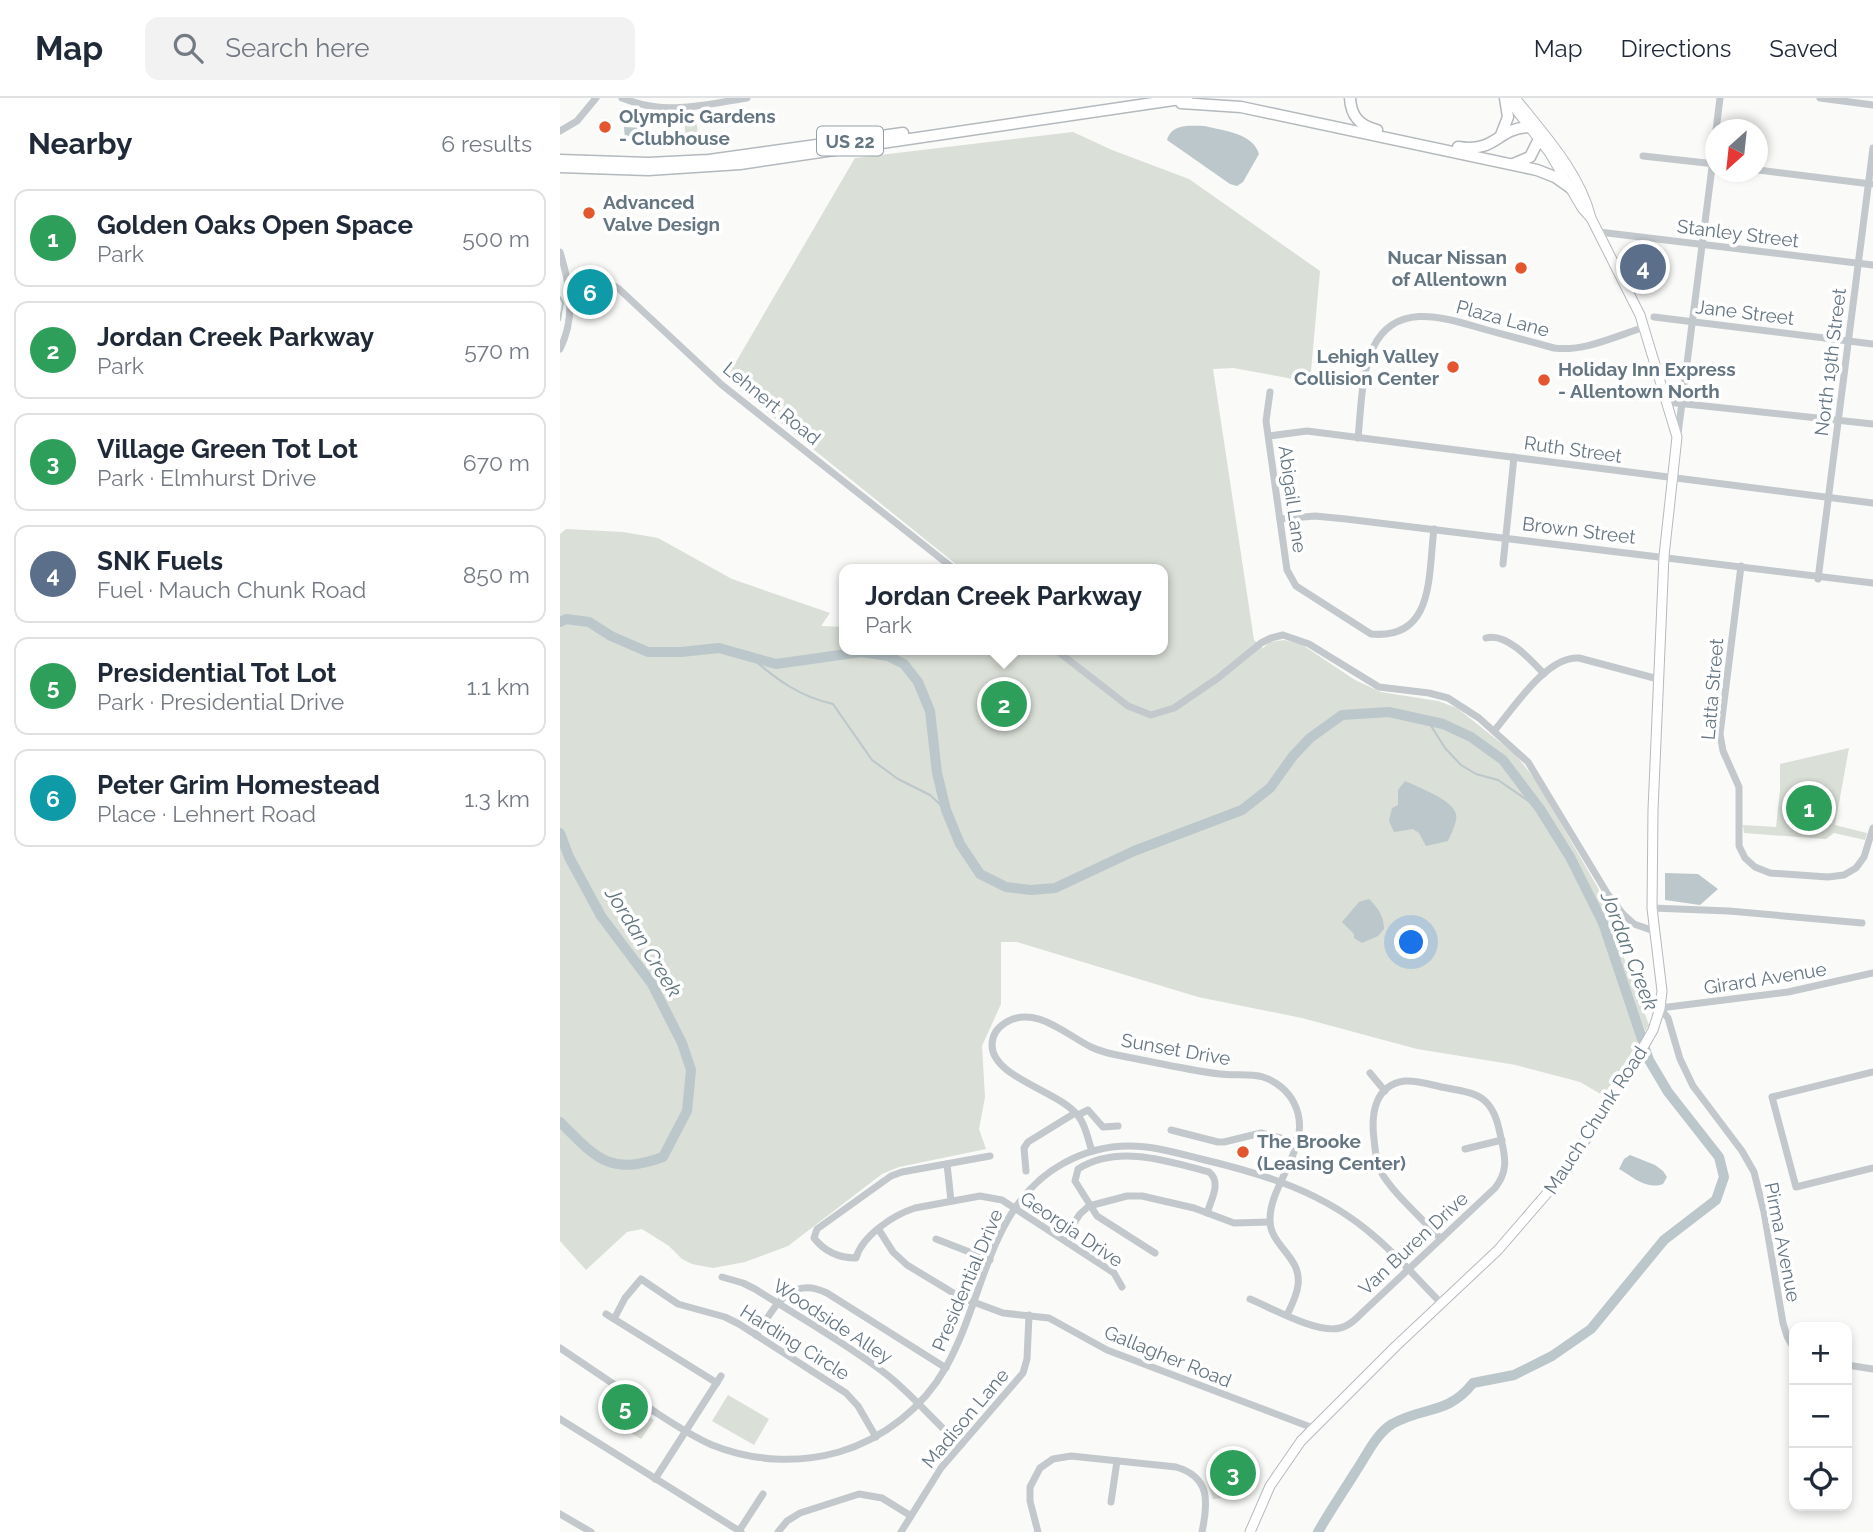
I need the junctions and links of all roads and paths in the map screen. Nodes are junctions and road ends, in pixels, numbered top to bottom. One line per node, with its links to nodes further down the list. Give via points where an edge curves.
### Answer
1 (596, 98): 16 (street, via 577,121)
2 (622, 98): 14 (street, via 658,108)
3 (690, 98): 14 (street)
4 (747, 98): 14 (street)
5 (1137, 98): 21 (highway, US 22, via 739,157 648,163)
6 (1187, 98): 12 (highway, US 22)
7 (1350, 98): 18 (highway, via 1356,119 1373,129 1474,149)
8 (1506, 98): 17 (main road); 18 (highway, via 1508,117)
9 (1515, 98): 17 (main road)
10 (1720, 98): 15 (street)
11 (1819, 98): 13 (street)
12 (1160, 102): 23 (highway, via 1241,107); 24 (highway, US 22, via 740,164 648,170)
13 (1873, 105)
14 (691, 107)
15 (1717, 119)
16 (560, 131)
17 (1536, 131): 18 (highway, via 1514,128); 23 (highway, via 1530,157); 28 (main road); 29 (main road, via 1578,186)
18 (1500, 137)
19 (1873, 148): 27 (street, North 19th Street)
20 (1643, 156): 22 (street)
21 (560, 160)
22 (1705, 163)
23 (1510, 164): 28 (highway, via 1546,173)
24 (560, 167)
25 (1768, 171): 27 (street)
26 (1711, 182): 31 (street)
27 (1871, 183): 33 (street, North 19th Street)
28 (1572, 189): 29 (main road)
29 (1591, 218): 30 (main road)
30 (1599, 232): 31 (street, Stanley Street); 38 (main road)
31 (1702, 244): 33 (street, Stanley Street); 37 (street)
32 (560, 251): 35 (street)
33 (1858, 263): 34 (street, Stanley Street); 39 (street, North 19th Street)
34 (1873, 265)
35 (568, 283): 41 (street, via 569,318); 58 (street, Lehnert Road, via 592,278 619,289 722,385)
36 (1654, 317): 37 (street, Jane Street)
37 (1692, 322): 39 (street, Jane Street); 44 (street)
38 (1645, 327): 43 (main road); 49 (street, Plaza Lane, via 1568,349 1444,318 1415,316 1398,321 1385,331 1370,357)
39 (1848, 341): 40 (street, Jane Street); 45 (street, North 19th Street)
40 (1873, 344)
41 (560, 349)
42 (1270, 392): 47 (street, Abigail Lane)
43 (1667, 402): 44 (street); 48 (main road)
44 (1682, 402): 45 (street); 48 (street)
45 (1839, 420): 46 (street); 52 (street, North 19th Street)
46 (1873, 424)
47 (1269, 436): 49 (street, Ruth Street, via 1307,431); 54 (street, Abigail Lane)
48 (1677, 437): 51 (main road, Mauch Chunk Road)
49 (1358, 438): 50 (street, Ruth Street)
50 (1514, 457): 51 (street, Ruth Street); 56 (street)
51 (1672, 478): 52 (street, Ruth Street); 57 (main road, Mauch Chunk Road)
52 (1829, 497): 53 (street, Ruth Street); 61 (street, North 19th Street)
53 (1873, 503)
54 (1280, 519): 55 (street, Brown Street, via 1314,516); 55 (street, Abigail Lane, via 1287,570 1296,586 1360,628 1384,635 1412,625 1422,610)
55 (1434, 529): 56 (street, Brown Street)
56 (1506, 537): 57 (street, Brown Street); 59 (street)
57 (1664, 556): 60 (street, Brown Street); 66 (main road, Mauch Chunk Road)
58 (948, 564)
59 (1503, 564)
60 (1741, 566): 61 (street, Brown Street); 68 (street, Latta Street, via 1720,734 1739,787 1742,853 1762,871 1837,877 1859,865)
61 (1819, 578): 62 (street, Brown Street)
62 (1873, 583)
63 (1486, 638): 65 (street, via 1494,636 1507,643)
64 (1062, 655): 67 (street, via 1128,706 1151,715 1174,708 1261,643 1283,635 1301,640 1380,687 1448,698)
65 (1544, 674): 66 (street, via 1572,657); 67 (street)
66 (1658, 679): 69 (main road, Mauch Chunk Road)
67 (1494, 731): 71 (street, via 1536,773 1623,914)
68 (1873, 828)
69 (1652, 908): 70 (street); 71 (main road, Mauch Chunk Road)
70 (1862, 923)
71 (1654, 931): 73 (main road, Mauch Chunk Road)
72 (1873, 973): 73 (street, Girard Avenue, via 1801,990)
73 (1661, 1008): 74 (main road, Mauch Chunk Road); 75 (street, Pirma Avenue)
74 (1653, 1030): 75 (street, via 1662,1027); 108 (main road, Mauch Chunk Road, via 1586,1139 1539,1203 1498,1250)
75 (1672, 1036): 114 (street, Pirma Avenue, via 1695,1091 1754,1172)
76 (1873, 1072): 88 (street, via 1772,1097 1796,1187)
77 (1370, 1073): 78 (street)
78 (1385, 1091): 82 (street, Van Buren Drive, via 1413,1081 1471,1093 1489,1105); 98 (street, via 1371,1116 1378,1166)
79 (1076, 1114): 80 (street, via 1088,1110 1103,1127); 83 (street, Sunset Drive, via 997,1061 992,1043 1002,1024 1015,1017 1035,1017 1105,1052 1269,1080 1284,1089 1296,1106); 85 (street); 89 (street, via 1028,1142 1024,1148)
80 (1118, 1126)
81 (1171, 1130): 83 (street, via 1224,1142 1261,1133)
82 (1502, 1140): 84 (street); 98 (street, Van Buren Drive, via 1506,1165 1501,1179)
83 (1297, 1142): 90 (street, Sunset Drive)
84 (1465, 1149)
85 (1092, 1151): 90 (street, Presidential Drive, via 1119,1146 1157,1148); 93 (street, Presidential Drive, via 1045,1175)
86 (990, 1156): 87 (street)
87 (947, 1164): 91 (street); 96 (street, Georgia Drive, via 891,1176 815,1231 814,1238 829,1252 856,1258 865,1241)
88 (1873, 1168)
89 (1026, 1171)
90 (1282, 1182): 95 (street, Sunset Drive); 102 (street, Presidential Drive, via 1354,1220)
91 (951, 1201): 93 (street, Georgia Drive, via 988,1196); 96 (street, Georgia Drive, via 912,1209)
92 (1089, 1206): 94 (street, via 1135,1196); 94 (street, via 1075,1181 1078,1169 1133,1156 1212,1174 1216,1182); 99 (street); 100 (street, via 1102,1220)
93 (1014, 1208): 99 (street, Georgia Drive); 101 (street, Presidential Drive)
94 (1207, 1213): 95 (street, via 1242,1224)
95 (1270, 1222): 111 (street, via 1273,1235 1298,1272 1298,1287)
96 (879, 1230): 106 (street, Gallagher Road, via 906,1265)
97 (936, 1239): 101 (street)
98 (1441, 1239): 102 (street, Van Buren Drive)
99 (1063, 1240): 104 (street, Georgia Drive, via 1114,1273)
100 (1155, 1253)
101 (989, 1260): 106 (street, Presidential Drive)
102 (1408, 1270): 108 (street, Presidential Drive); 111 (street, Van Buren Drive, via 1346,1326 1324,1329)
103 (722, 1277): 107 (street, Woodside Alley, via 743,1283)
104 (1122, 1287)
105 (1250, 1299): 111 (street, Van Buren Drive)
106 (974, 1302): 110 (street, Gallagher Road, via 1003,1313); 117 (street, Presidential Drive)
107 (777, 1303): 113 (street); 117 (street, via 794,1290 821,1290); 119 (street, Woodside Alley, via 872,1364)
108 (1441, 1303): 121 (main road, Mauch Chunk Road)
109 (606, 1314): 112 (street)
110 (1029, 1315): 121 (street, Gallagher Road, via 1054,1320 1107,1350); 124 (street, Madison Lane, via 1023,1373)
111 (1287, 1315)
112 (614, 1319): 113 (street, Harding Circle, via 641,1279 678,1304 725,1317); 122 (street, via 719,1380)
113 (756, 1335): 123 (street, Harding Circle, via 846,1393)
114 (1789, 1340)
115 (560, 1348): 122 (street, Presidential Drive)
116 (1852, 1366): 118 (street)
117 (946, 1368): 119 (street, Presidential Drive)
118 (1873, 1369)
119 (917, 1405): 123 (street, Presidential Drive); 124 (street, Woodside Alley)
120 (560, 1419): 126 (street)
121 (1313, 1428): 137 (main road, Mauch Chunk Road, via 1279,1472)
122 (686, 1431): 123 (street, Presidential Drive, via 731,1452 783,1460 828,1455); 126 (street)
123 (876, 1437)
124 (961, 1445): 130 (street, Madison Lane)
125 (1117, 1461): 128 (street); 135 (street, via 1068,1455 1040,1468 1029,1494); 136 (street, via 1176,1468 1193,1476 1207,1501)
126 (655, 1479): 132 (street)
127 (763, 1494): 132 (street)
128 (1111, 1502)
129 (560, 1514): 131 (street)
130 (911, 1516): 133 (street, via 882,1498 859,1494 800,1513); 134 (street, Madison Lane)
131 (591, 1532)
132 (740, 1532)
133 (778, 1532)
134 (901, 1532)
135 (1038, 1532)
136 (1202, 1532)
137 (1250, 1532)

